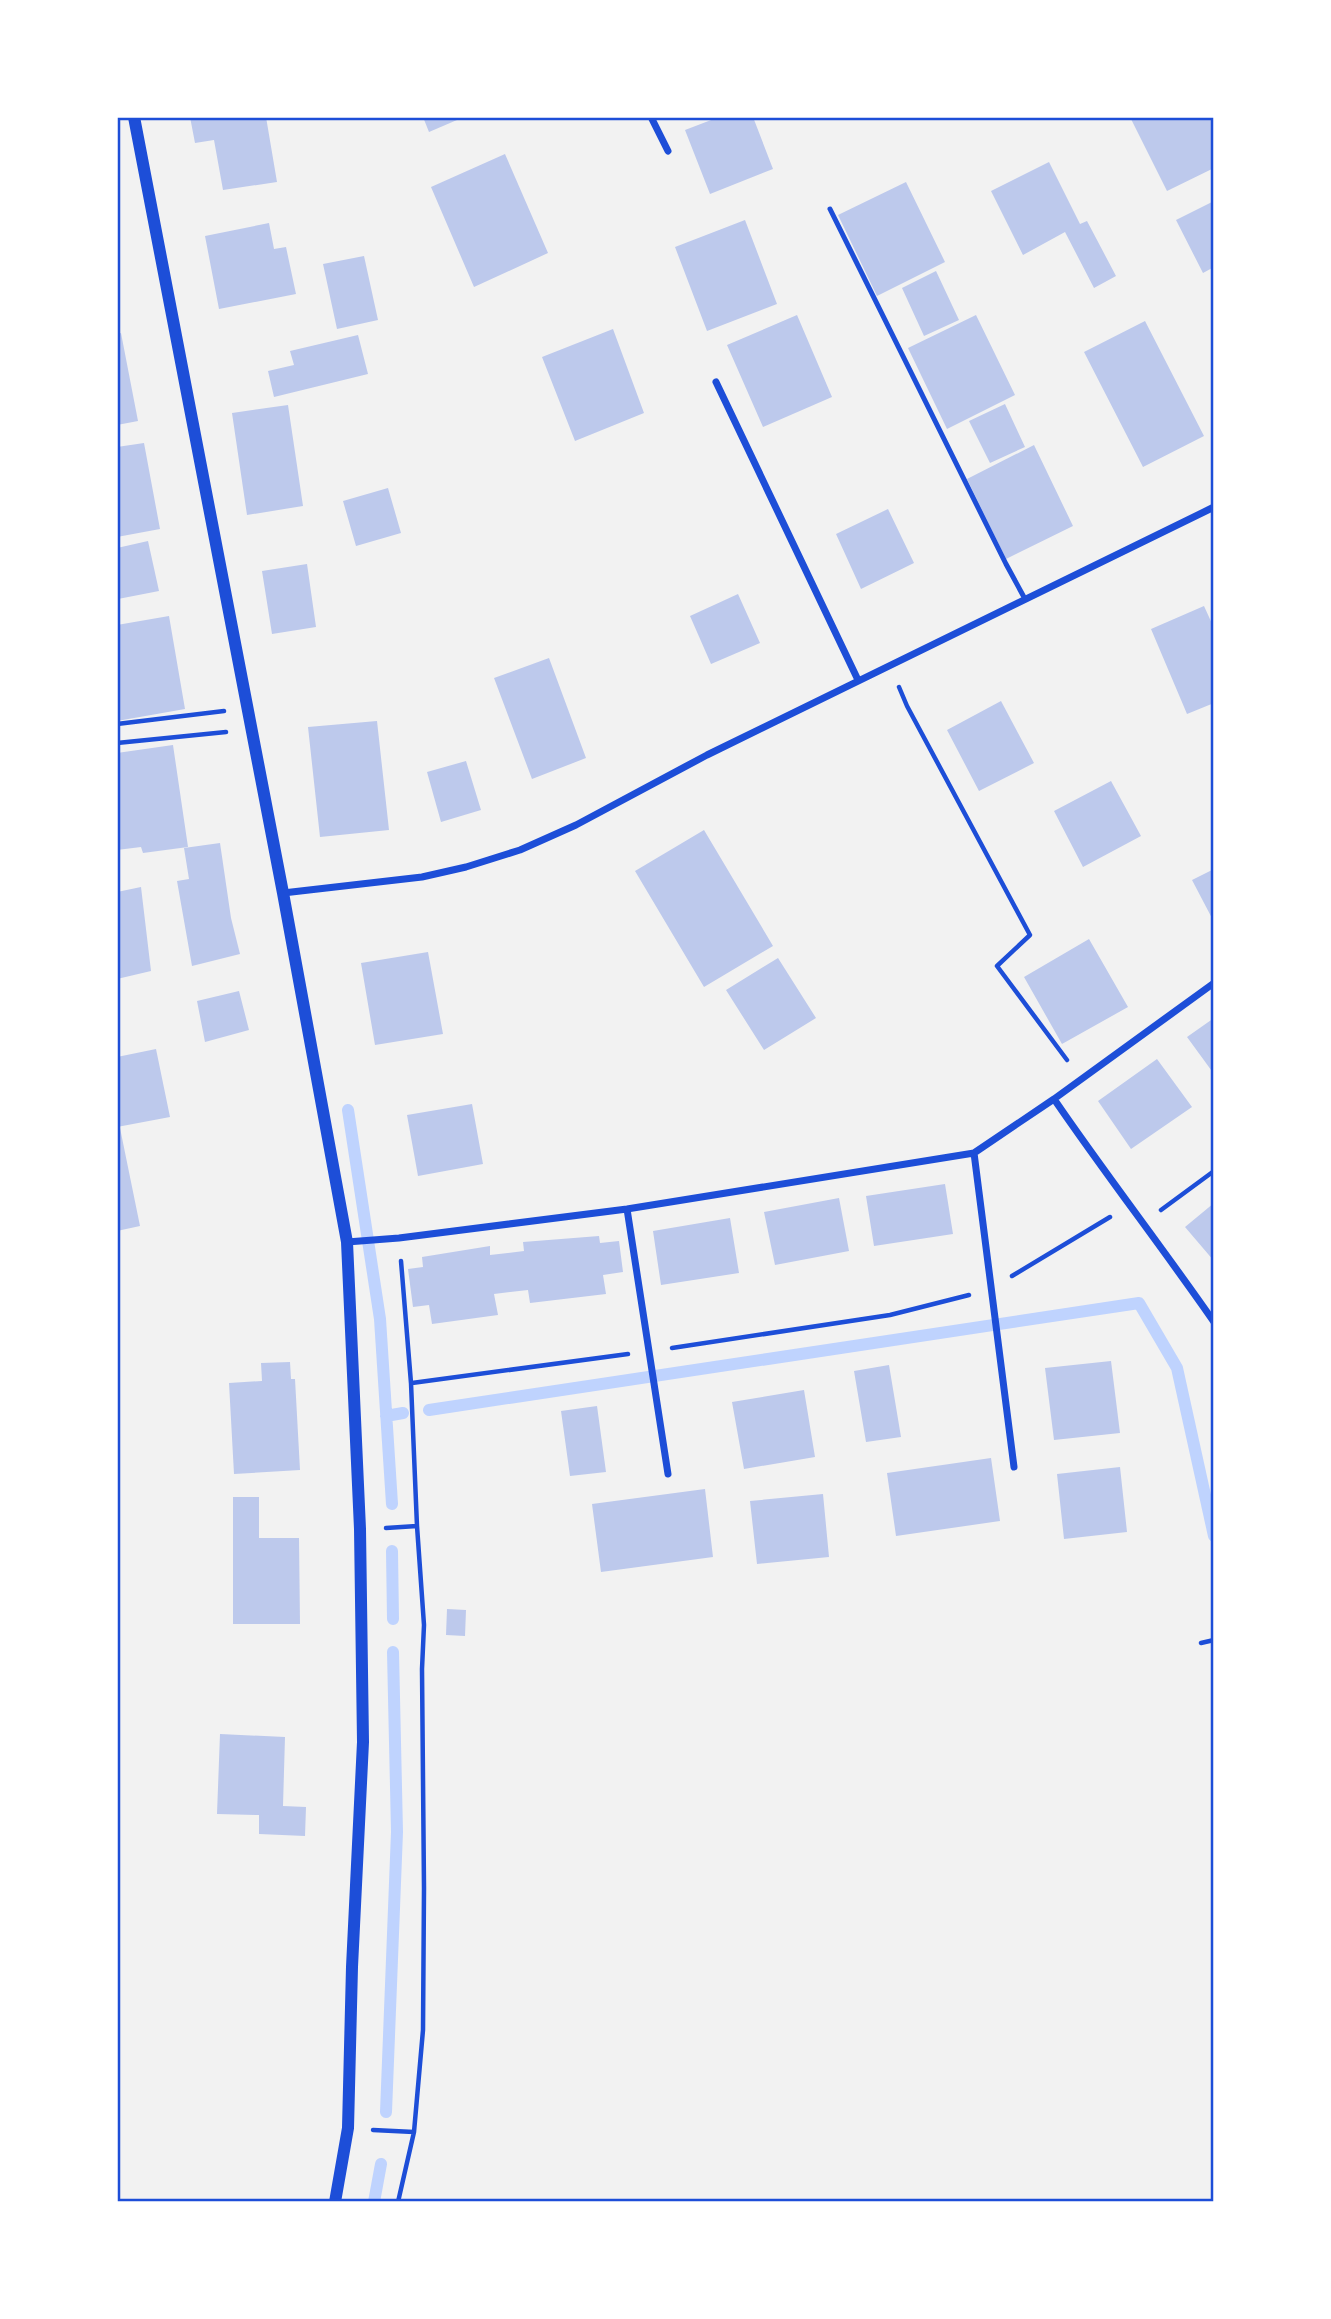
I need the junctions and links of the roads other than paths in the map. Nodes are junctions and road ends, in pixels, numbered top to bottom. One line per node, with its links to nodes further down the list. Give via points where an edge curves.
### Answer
1 (134, 117): 9 (street)
2 (651, 117): 3 (street)
3 (668, 150)
4 (830, 209): 7 (lane)
5 (716, 382): 8 (street)
6 (1214, 507): 7 (street)
7 (1025, 599): 8 (street)
8 (858, 680): 9 (street, via 520,850 422,877)
9 (283, 893): 14 (street)
10 (1214, 983): 11 (street)
11 (1054, 1099): 12 (street); 15 (street)
12 (974, 1153): 13 (street); 16 (street)
13 (627, 1209): 14 (street); 17 (street)
14 (353, 1242): 18 (street, via 363,1742 348,2128)
15 (1214, 1322)
16 (1014, 1467)
17 (668, 1474)
18 (335, 2202)

